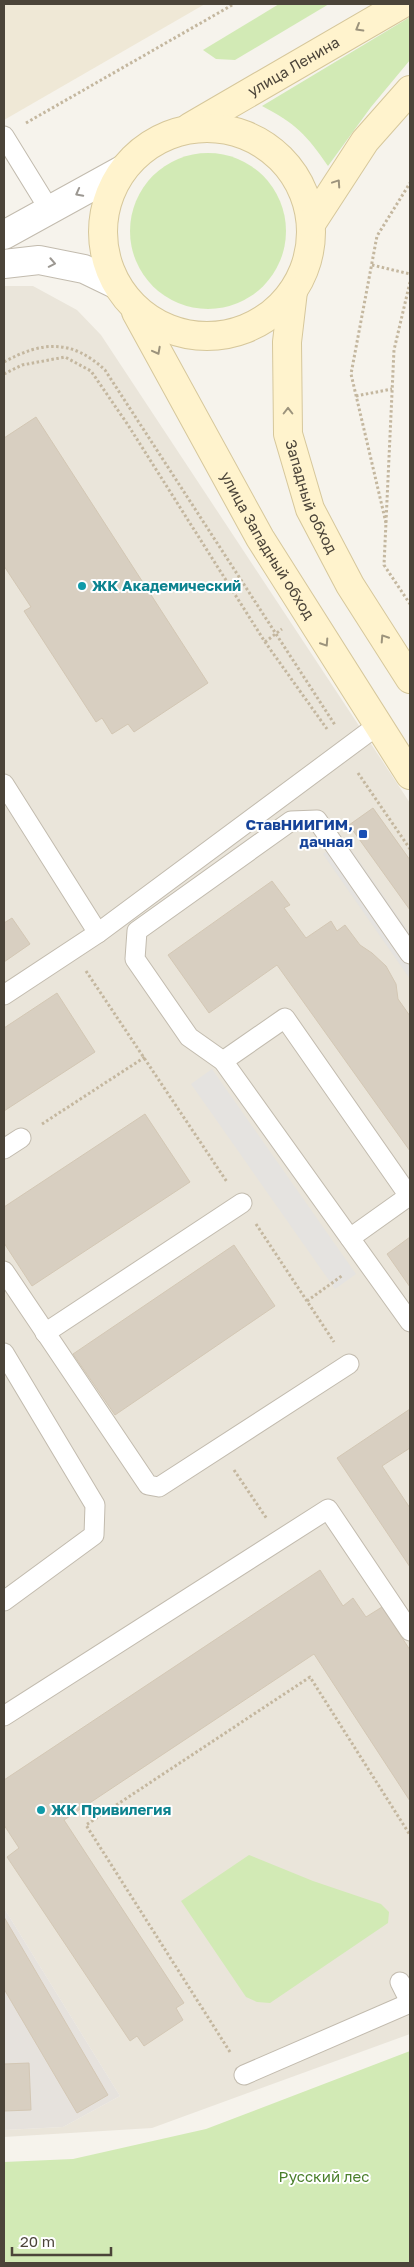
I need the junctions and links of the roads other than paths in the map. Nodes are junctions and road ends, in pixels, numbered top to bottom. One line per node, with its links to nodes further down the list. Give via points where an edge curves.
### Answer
1 (402, 4): 3 (main road, улица Ленина, one-way to 3)
2 (410, 90): 7 (main road, one-way to 2, via 365,141)
3 (186, 129): 5 (main road, via 150,143); 7 (main road, via 222,128 255,139 283,160 303,190)
4 (4, 136): 6 (lane)
5 (122, 170): 6 (street, one-way to 6); 10 (main road, via 105,206 102,246)
6 (49, 209): 8 (street)
7 (311, 224): 11 (main road, via 308,259)
8 (4, 235)
9 (4, 264): 10 (street, one-way to 10, via 38,260 84,268)
10 (115, 284): 12 (main road)
11 (292, 291): 12 (main road, via 268,317 235,333 199,336 164,328); 13 (main road, Западный обход, one-way to 11, via 350,585 310,509 288,434 287,342)
12 (134, 308): 14 (main road, улица Западный обход, one-way to 14, via 260,538)
13 (410, 679)
14 (378, 725): 15 (main road, улица Западный обход); 17 (lane)
15 (410, 775)
16 (4, 784): 17 (lane)
17 (98, 933): 19 (lane)
18 (410, 954): 20 (lane, via 317,820 291,821 137,931 135,958 189,1038)
19 (4, 995)
20 (223, 1061): 24 (lane); 24 (lane, via 285,1018 409,1196)
21 (21, 1138): 22 (lane)
22 (4, 1149)
23 (242, 1203): 27 (lane)
24 (350, 1238): 26 (lane)
25 (4, 1270): 27 (lane)
26 (410, 1322)
27 (45, 1333): 29 (lane, via 148,1485 159,1487)
28 (4, 1353): 30 (lane, via 95,1505 94,1535)
29 (349, 1364)
30 (4, 1601)
31 (410, 1631): 32 (lane, via 328,1508)
32 (4, 1716)
33 (400, 1982): 34 (lane)
34 (410, 2003): 35 (lane)
35 (244, 2075)

